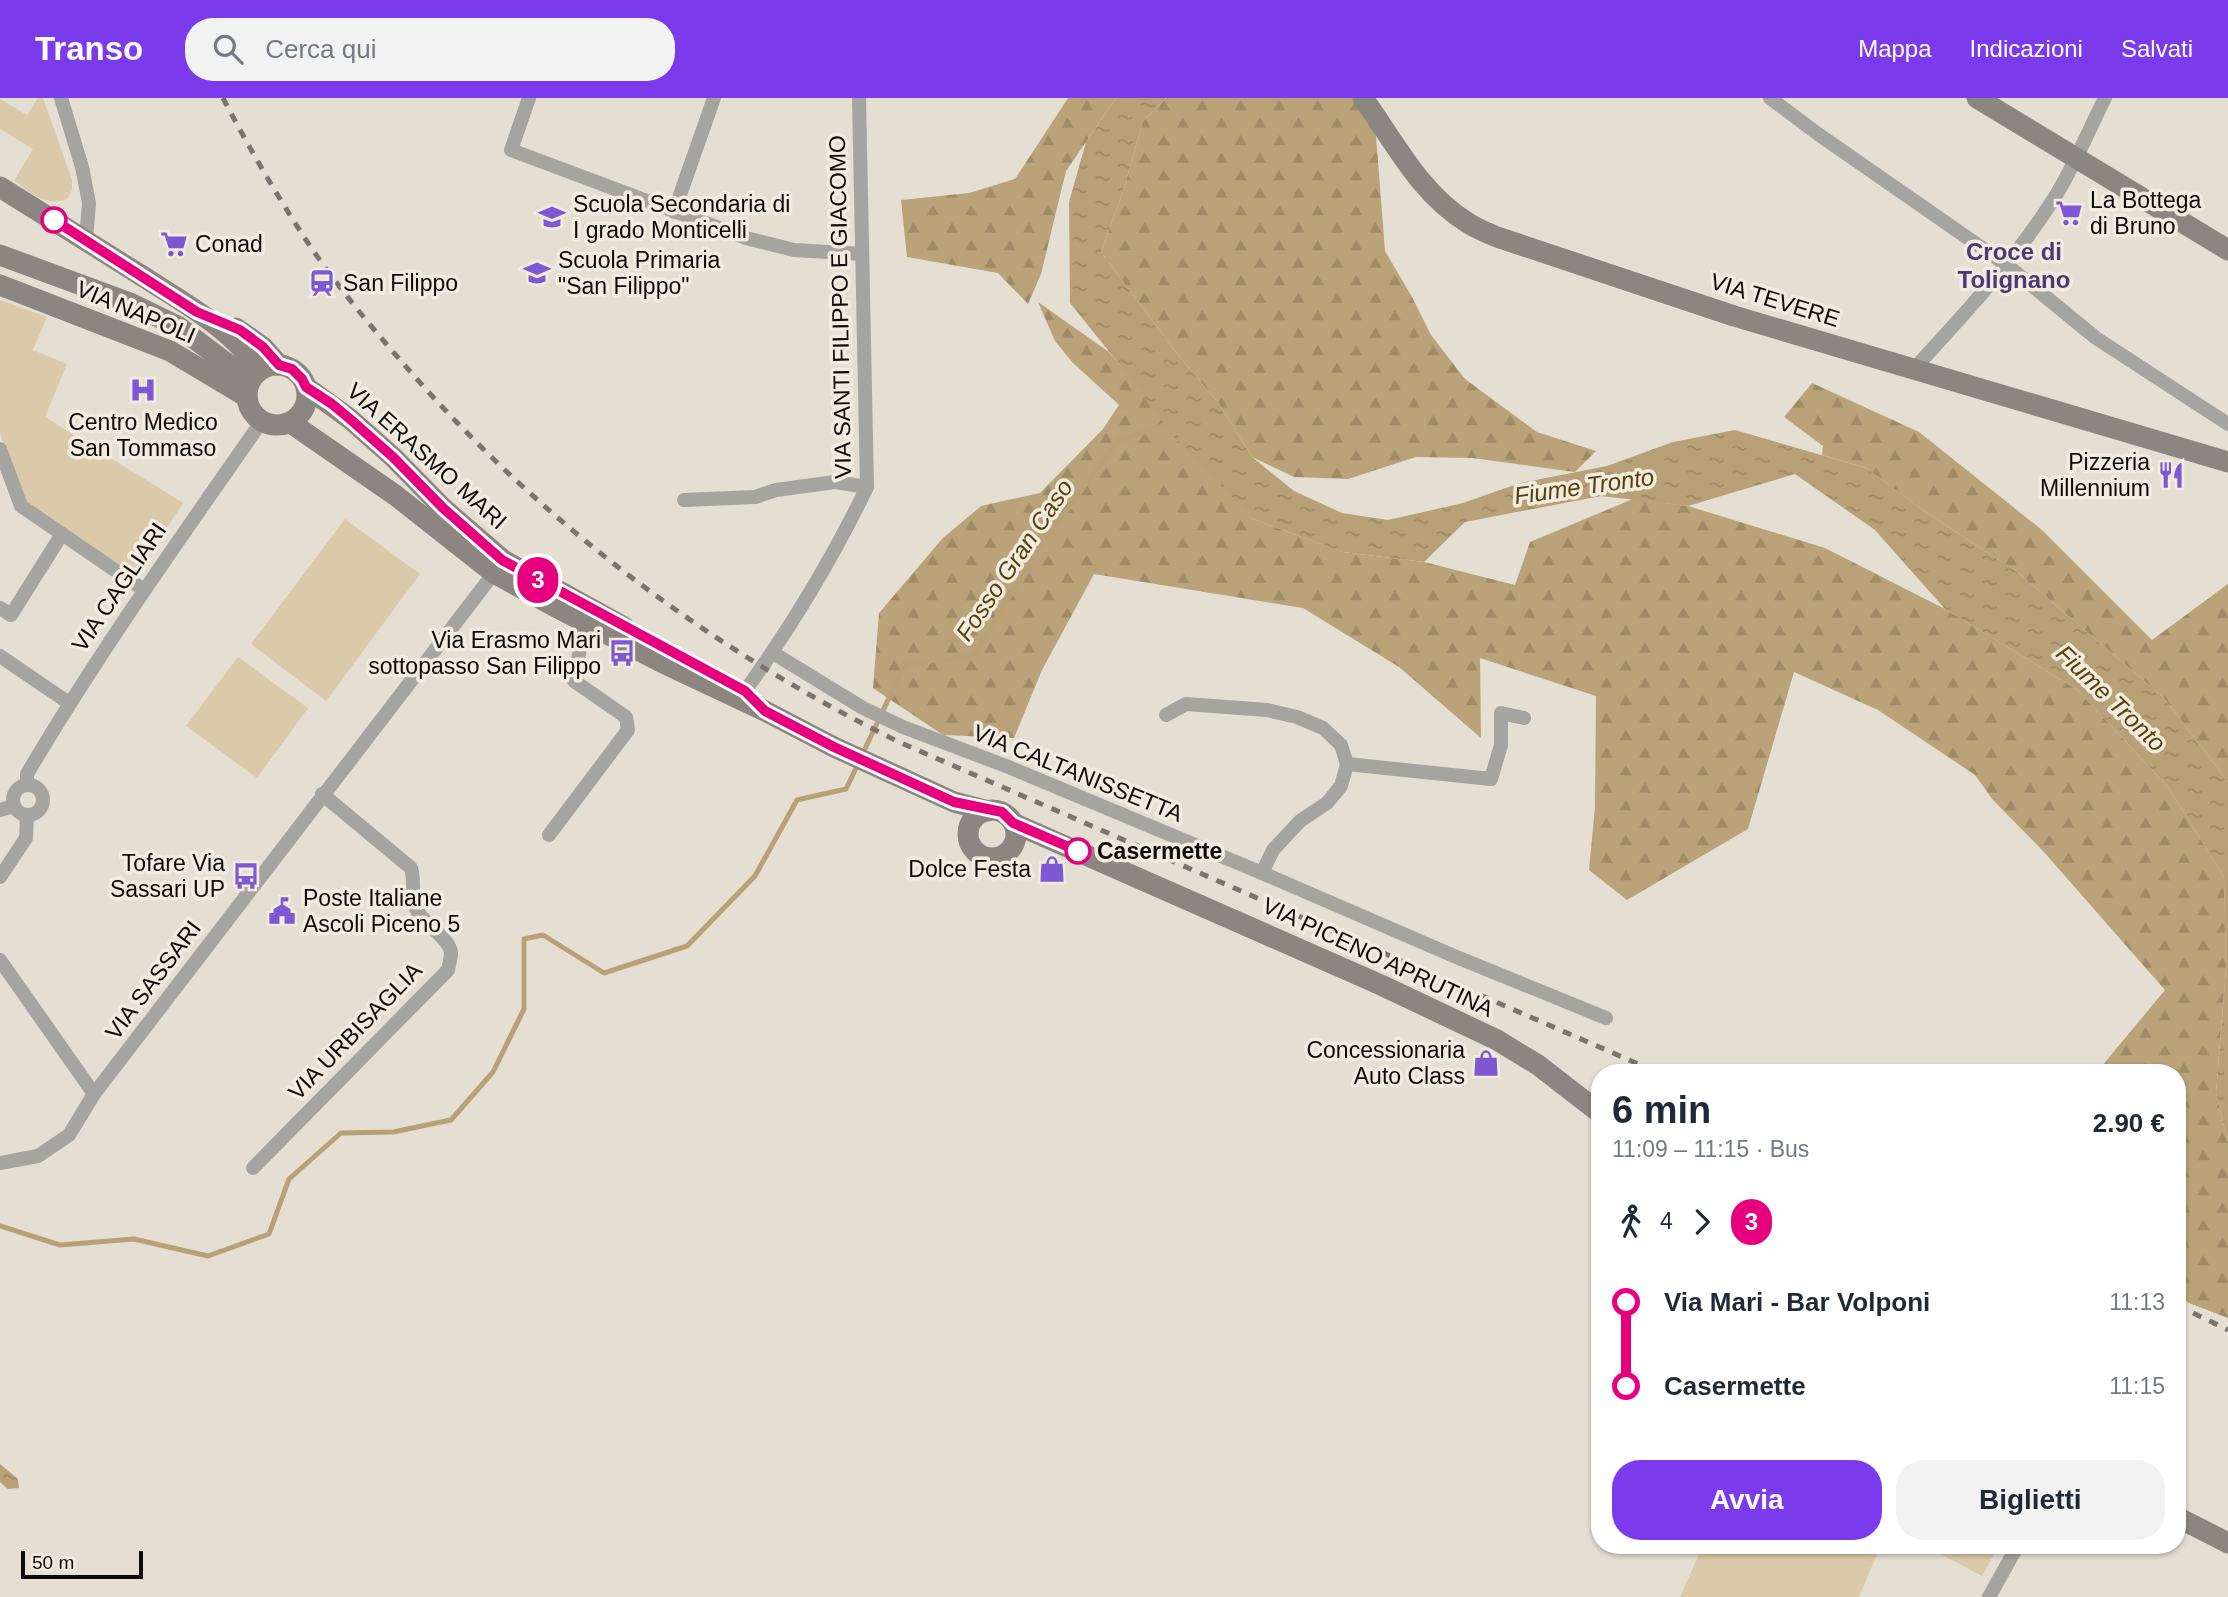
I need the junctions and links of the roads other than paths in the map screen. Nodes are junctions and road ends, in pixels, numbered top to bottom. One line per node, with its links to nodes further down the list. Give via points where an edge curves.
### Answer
1 (61, 98): 11 (street, via 89,203)
2 (529, 98): 10 (street, via 511,150)
3 (713, 98): 10 (street)
4 (859, 98): 13 (street, VIA SANTI FILIPPO E GIACOMO)
5 (1363, 98): 19 (main road, VIA TEVERE, via 1425,185 1468,223 1536,251 1709,308)
6 (1770, 98): 15 (street)
7 (2105, 98): 15 (street, via 2053,202)
8 (1984, 102): 12 (main road)
9 (0, 187): 11 (main road, VIA ERASMO MARI)
10 (674, 212): 13 (street, via 794,250)
11 (86, 239): 16 (main road, VIA ERASMO MARI)
12 (2228, 250)
13 (862, 254): 27 (street, VIA SANTI FILIPPO E GIACOMO)
14 (3, 263): 18 (main road, VIA NAPOLI)
15 (2008, 266): 19 (street); 24 (street, via 2096,338)
16 (143, 277): 18 (main road, via 142,291); 20 (main road, VIA ERASMO MARI, via 263,347)
17 (0, 285): 20 (main road, VIA NAPOLI, via 170,351)
18 (130, 303): 20 (main road, VIA NAPOLI, via 179,327 225,362)
19 (1914, 369): 26 (main road, VIA TEVERE)
20 (259, 378): 21 (main road, VIA ERASMO MARI, via 292,369); 22 (main road, VIA ERASMO MARI, via 250,409)
21 (306, 387): 23 (main road, VIA ERASMO MARI, via 306,406); 36 (main road, VIA ERASMO MARI, via 350,419 502,560)
22 (262, 421): 23 (main road); 31 (street, VIA CAGLIARI)
23 (290, 423): 30 (main road, VIA ERASMO MARI, via 395,495)
24 (2228, 424)
25 (0, 449): 29 (street, via 21,506)
26 (2228, 462)
27 (867, 487): 28 (street, via 835,482 755,497); 34 (street, VIA SANTI FILIPPO E GIACOMO)
28 (684, 500)
29 (62, 534): 31 (street); 32 (street, via 11,615)
30 (494, 573): 33 (main road, VIA ERASMO MARI); 43 (street, VIA SASSARI)
31 (144, 590): 37 (street, VIA CAGLIARI)
32 (0, 608)
33 (585, 622): 38 (main road, VIA ERASMO MARI); 48 (street, via 574,681 626,717 628,730)
34 (773, 653): 36 (street, VIA SANTI FILIPPO E GIACOMO); 49 (street, VIA CALTANISSETTA, via 903,727)
35 (0, 656): 37 (street)
36 (745, 691): 38 (main road, VIA ERASMO MARI)
37 (69, 703): 42 (street, VIA CAGLIARI, via 27,774)
38 (765, 711): 46 (main road, VIA ERASMO MARI)
39 (1166, 715): 41 (street, via 1186,704 1297,717 1323,728 1341,745)
40 (1524, 718): 41 (street, via 1501,713 1501,745 1491,779)
41 (1347, 764): 49 (street, via 1341,786 1273,850)
42 (27, 785): 44 (street, VIA CAGLIARI, via 14,794); 45 (street, via 41,792 43,803 37,812)
43 (322, 794): 53 (street, VIA SASSARI); 56 (street, VIA URBISAGLIA, via 411,868 421,919 448,945 451,954 447,970)
44 (7, 808): 45 (street, VIA CAGLIARI)
45 (27, 815): 50 (street, via 26,838)
46 (980, 816): 47 (main road, via 1002,812); 47 (main road, via 969,831 970,841 984,856 1003,855 1012,847)
47 (1014, 830): 54 (main road, VIA PICENO APRUTINA, via 1044,837 1123,871 1497,1040)
48 (549, 835)
49 (1262, 873): 52 (street, VIA CALTANISSETTA)
50 (0, 877)
51 (0, 960): 53 (street)
52 (1606, 1017)
53 (94, 1094): 55 (street, VIA SASSARI, via 69,1135 38,1156)
54 (1591, 1106)
55 (0, 1163)
56 (253, 1168)
57 (2186, 1522): 58 (main road)
58 (2228, 1543)
59 (2013, 1554): 60 (street)
60 (1989, 1597)

